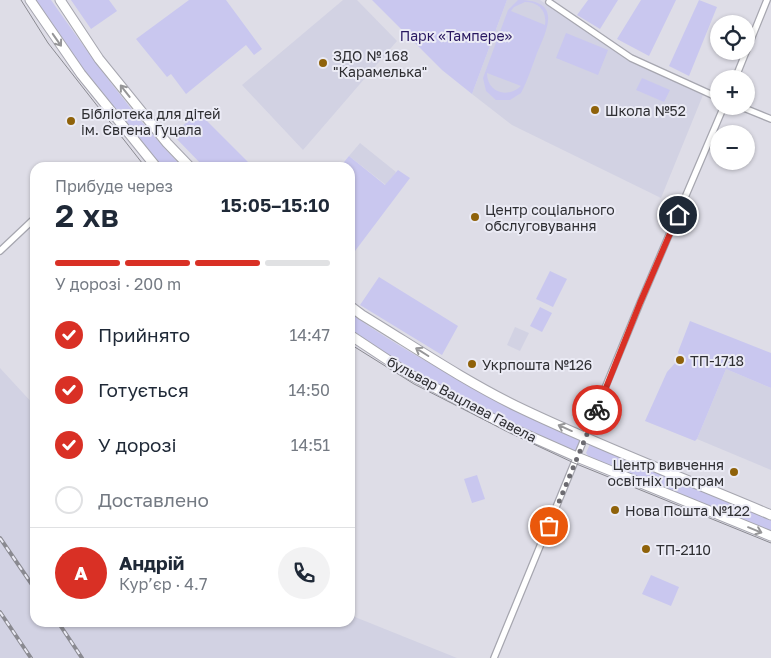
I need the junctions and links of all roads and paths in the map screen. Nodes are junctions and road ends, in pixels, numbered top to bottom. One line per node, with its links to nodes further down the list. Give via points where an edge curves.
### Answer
1 (30, 0): 10 (main road, one-way to 10, via 81,74)
2 (60, 0): 11 (main road, one-way to 2, via 99,58)
3 (767, 0): 5 (street)
4 (549, 2): 6 (street, via 631,58)
5 (739, 70)
6 (710, 94)
7 (755, 112): 9 (street)
8 (720, 115): 16 (street)
9 (771, 119)
10 (152, 162)
11 (185, 162)
12 (30, 223): 13 (street)
13 (0, 251)
14 (355, 310): 16 (main road, бульвар Вацлава Гавела, one-way to 14, via 515,405)
15 (355, 338): 17 (main road, бульвар Вацлава Гавела, via 409,374 508,426)
16 (586, 437): 17 (street); 18 (main road, бульвар Вацлава Гавела)
17 (577, 457): 19 (main road, бульвар Вацлава Гавела, one-way to 19); 20 (street)
18 (771, 515)
19 (771, 536)
20 (494, 658)

